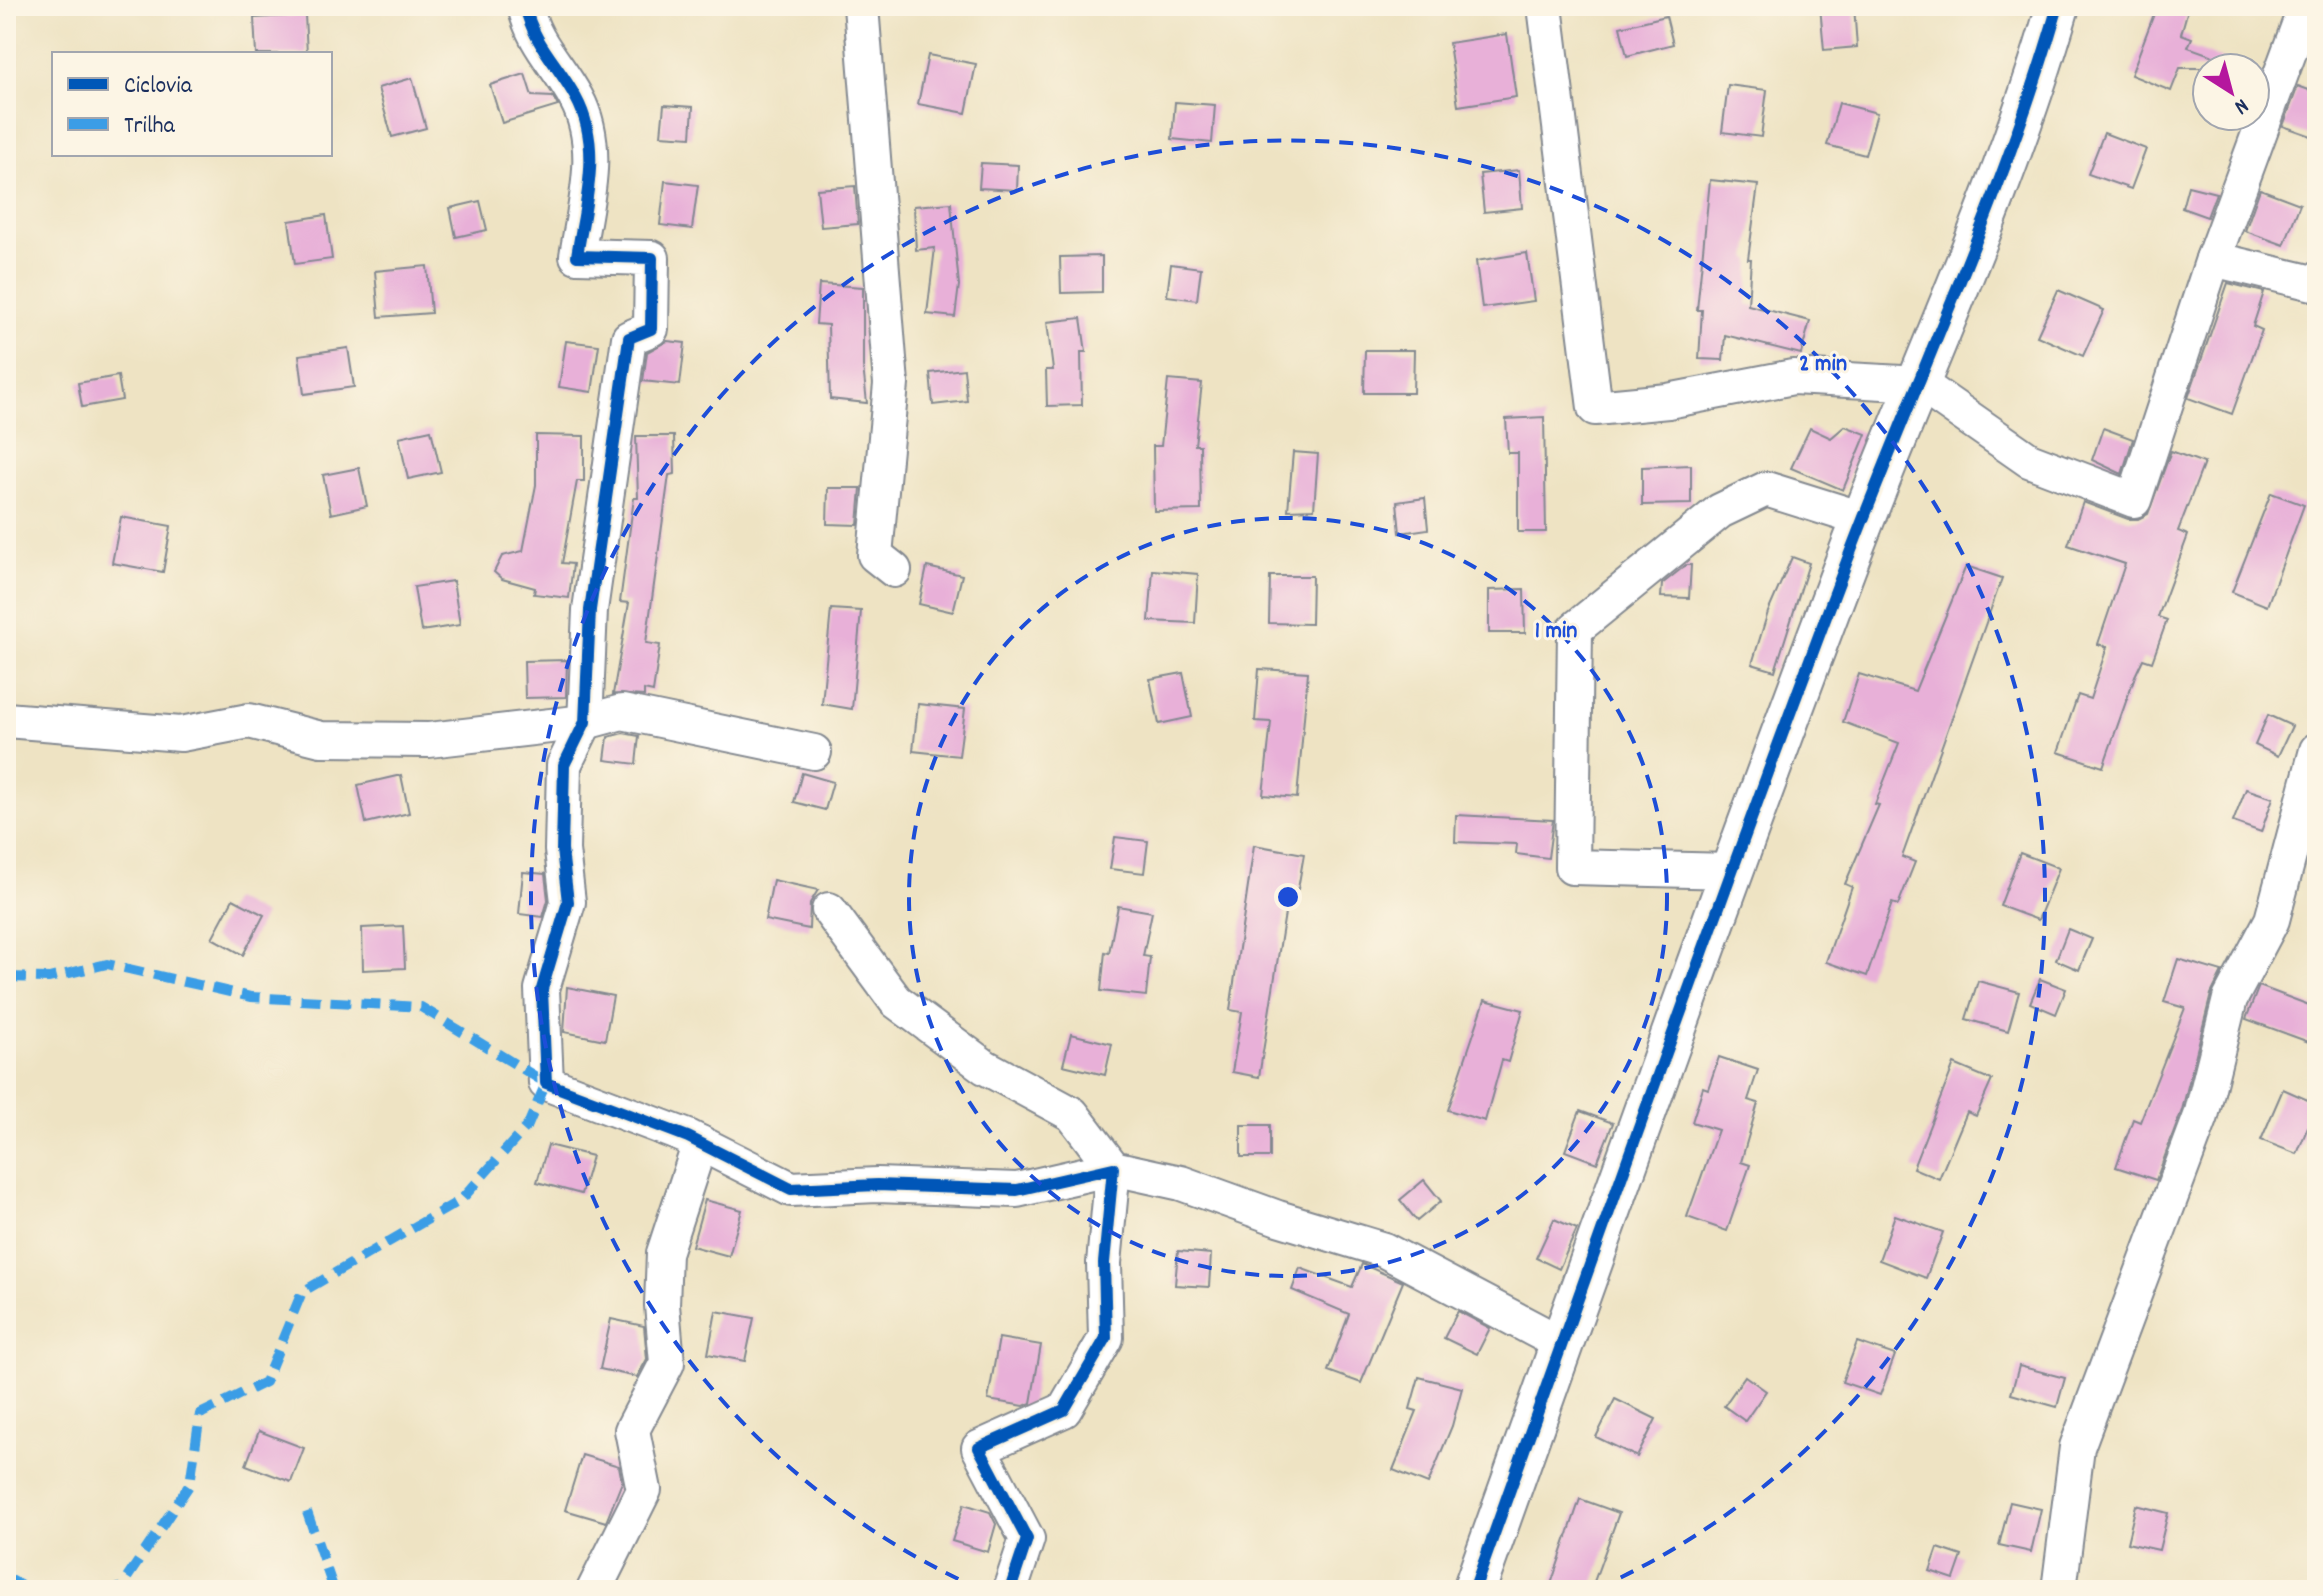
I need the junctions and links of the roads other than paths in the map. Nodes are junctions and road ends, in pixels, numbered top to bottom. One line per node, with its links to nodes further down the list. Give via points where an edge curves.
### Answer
1 (525, 6): 12 (street, via 531,32 578,100 593,152 577,256 652,258 651,329 629,338 590,610)
2 (861, 6): 10 (street, via 891,384 875,555)
3 (1545, 6): 8 (street, via 1595,408 1668,401 1793,377)
4 (2058, 6): 8 (street, via 1998,188)
5 (2306, 6): 6 (street)
6 (2213, 259): 7 (street); 8 (street, via 2134,500 2029,460)
7 (2317, 284)
8 (1920, 384): 9 (street)
9 (1862, 519): 15 (street); 15 (street, via 1766,489 1720,511 1575,629 1572,867)
10 (894, 570)
11 (6, 720): 12 (street, via 181,734 249,721 321,739 367,740 429,740)
12 (585, 722): 14 (street, via 622,712); 17 (street, via 564,765 562,850 568,902 542,989 546,1083)
13 (2317, 750): 23 (street, via 2272,920 2230,999 2201,1116 2077,1447)
14 (814, 752)
15 (1730, 871): 19 (street)
16 (829, 910): 18 (street, via 896,1001 985,1067 1072,1114)
17 (700, 1143): 18 (street, via 791,1189 877,1185 1017,1190); 20 (street, via 664,1253 667,1363 632,1430 644,1490)
18 (1113, 1168): 19 (street, via 1181,1183 1384,1250); 21 (street, via 1104,1263 1106,1338 1064,1410 979,1448 1027,1539)
19 (1562, 1344): 22 (street)
20 (594, 1590)
21 (1010, 1590)
22 (1474, 1590)
23 (2059, 1590)

